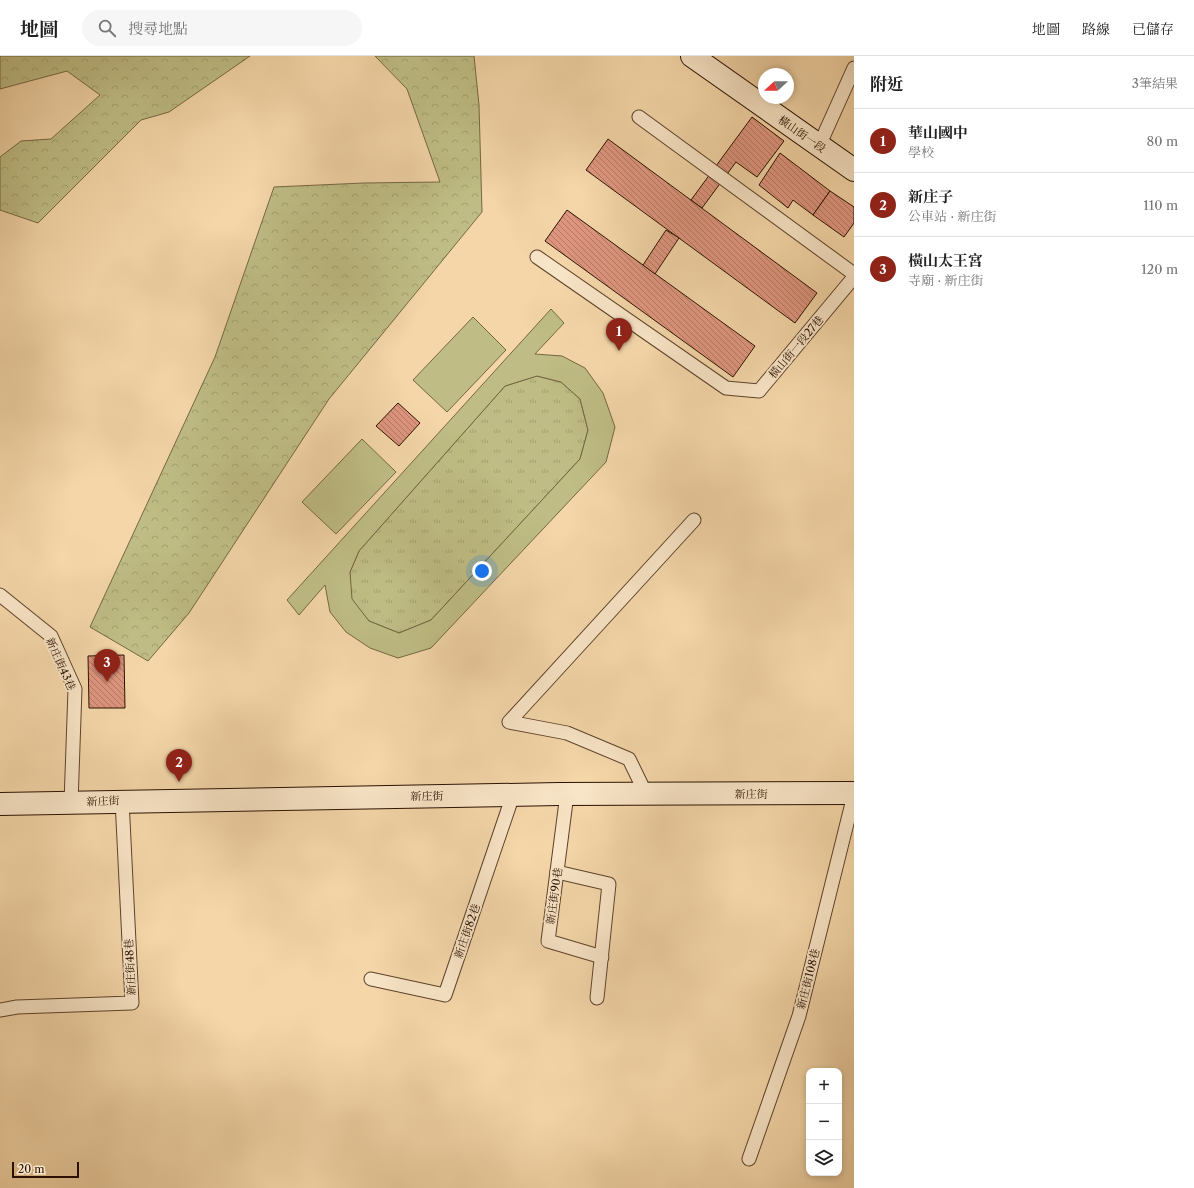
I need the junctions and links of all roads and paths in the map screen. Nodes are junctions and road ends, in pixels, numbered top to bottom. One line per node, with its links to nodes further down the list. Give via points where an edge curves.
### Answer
1 (692, 56): 4 (street, 橫山街一段)
2 (854, 68): 4 (lane)
3 (639, 117): 7 (lane)
4 (819, 146): 5 (street, 橫山街一段)
5 (854, 170)
6 (537, 257): 7 (lane, 橫山街一段27巷, via 726,388 759,392)
7 (854, 276)
8 (694, 520): 11 (lane, via 509,722 567,733 629,759)
9 (0, 595): 15 (lane, 新庄街43巷, via 51,636 74,689)
10 (567, 794): 11 (street, 新庄街); 13 (street, 新庄街); 17 (lane, 新庄街90巷)
11 (646, 794): 12 (street, 新庄街)
12 (854, 794): 22 (lane, 新庄街108巷, via 799,1016)
13 (513, 795): 14 (street, 新庄街); 19 (lane, 新庄街82巷, via 445,995)
14 (122, 800): 15 (street, 新庄街); 21 (lane, 新庄街48巷, via 132,1003 17,1007)
15 (71, 803): 16 (street, 新庄街)
16 (0, 804)
17 (557, 872): 18 (lane, 新庄街90巷, via 548,941); 18 (lane, via 609,884)
18 (602, 957): 20 (lane)
19 (371, 978)
20 (597, 998)
21 (0, 1010)
22 (750, 1159)

